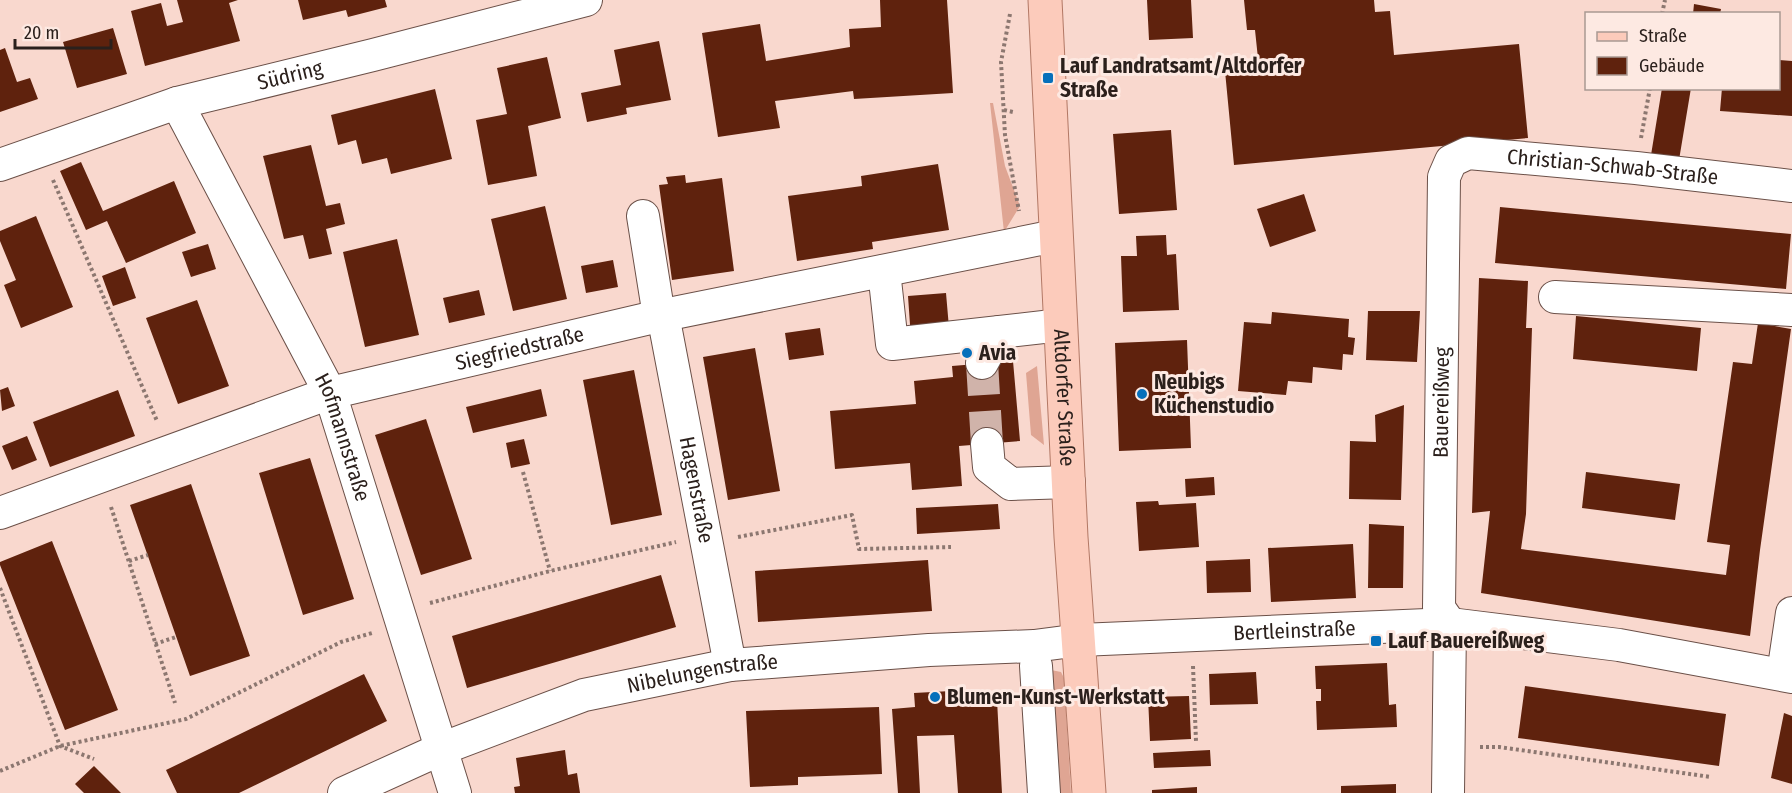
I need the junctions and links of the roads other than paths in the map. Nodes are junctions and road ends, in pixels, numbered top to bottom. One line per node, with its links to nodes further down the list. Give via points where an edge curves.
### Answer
1 (586, 0): 3 (street, Südring)
2 (1045, 0): 8 (main road, Altdorfer Straße)
3 (177, 103): 4 (street, Südring); 16 (street, Hofmannstraße)
4 (0, 165)
5 (1444, 177): 6 (street, Christian-Schwab-Straße, via 1451,161 1467,153); 21 (street, Bauereißweg, via 1439,608)
6 (1792, 186)
7 (643, 216): 12 (street, Hagenstraße)
8 (1055, 236): 9 (street, Siegfriedstraße); 13 (main road, Altdorfer Straße)
9 (884, 271): 12 (street, Siegfriedstraße); 14 (street, via 892,344)
10 (1555, 297): 11 (street)
11 (1792, 310)
12 (661, 316): 16 (street, Siegfriedstraße); 23 (street, Hagenstraße)
13 (1061, 325): 14 (street); 18 (main road, Altdorfer Straße)
14 (999, 332): 15 (street)
15 (982, 363)
16 (330, 393): 19 (street, Siegfriedstraße); 26 (street, Hofmannstraße)
17 (987, 444): 18 (street, via 989,467 1011,484)
18 (1069, 482): 22 (main road, Altdorfer Straße)
19 (0, 513)
20 (1792, 613): 25 (street)
21 (1450, 624): 22 (street, Bertleinstraße); 25 (street, Bertleinstraße, via 1619,645); 31 (street)
22 (1080, 640): 23 (street, Nibelungenstraße); 30 (main road, Altdorfer Straße)
23 (730, 665): 26 (street, Nibelungenstraße, via 584,695)
24 (1036, 666): 29 (street)
25 (1788, 675)
26 (441, 749): 27 (street, Nibelungenstraße); 28 (street, Hofmannstraße)
27 (344, 793)
28 (455, 793)
29 (1044, 793)
30 (1089, 793)
31 (1448, 793)

